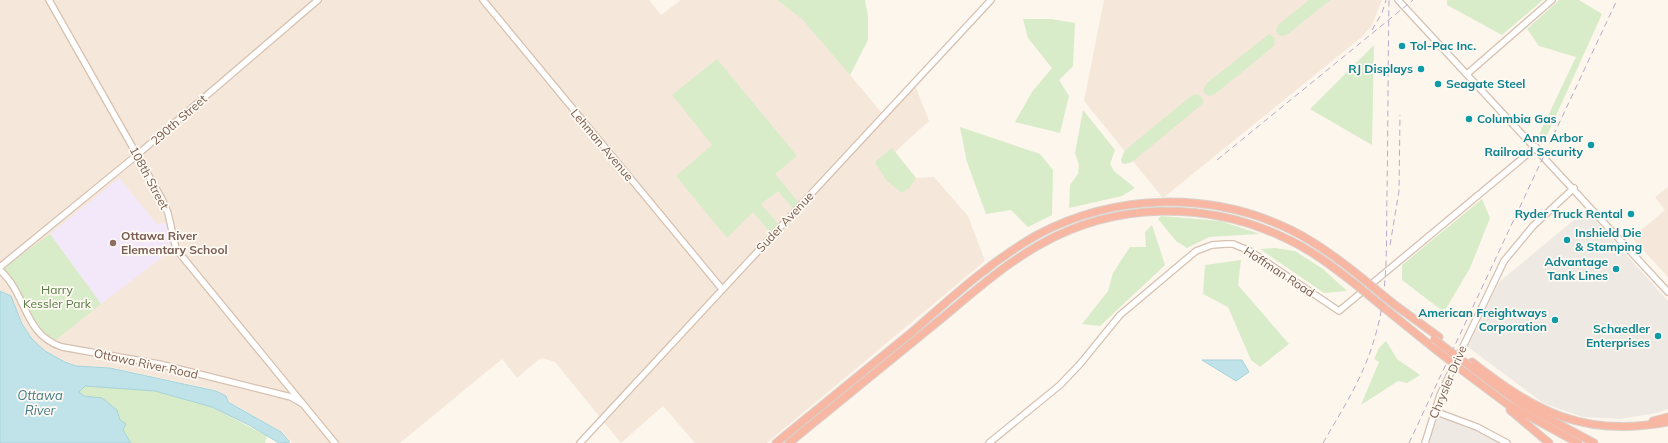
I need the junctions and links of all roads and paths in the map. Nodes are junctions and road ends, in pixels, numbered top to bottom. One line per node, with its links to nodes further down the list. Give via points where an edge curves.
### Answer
1 (49, 0): 9 (street, 108th Street)
2 (318, 0): 9 (street, 290th Street)
3 (483, 0): 12 (street, Lehman Avenue)
4 (991, 0): 12 (street, Suder Avenue)
5 (1398, 0): 7 (street)
6 (1552, 0): 7 (street)
7 (1467, 74): 8 (street)
8 (1536, 148): 10 (street); 25 (street, Hoffman Road, via 1338,311 1250,251 1218,244 1200,249 1130,306 1110,326 1071,375)
9 (137, 155): 11 (street, 290th Street); 15 (street, 108th Street, via 166,208 176,249)
10 (1574, 188): 13 (street); 17 (street, Chrysler Drive, via 1533,226 1504,262 1490,287)
11 (0, 268): 15 (street, Ottawa River Road, via 17,291 35,329 53,344 164,365)
12 (722, 289): 23 (street, Suder Avenue)
13 (1668, 292)
14 (1471, 364): 18 (highway, via 1521,398); 24 (highway, bridge, via 1316,244 1274,222 1224,207 1188,202 1143,203 1109,208 1075,218 1018,247); 30 (highway, via 1511,398)
15 (290, 394): 22 (street, Ottawa River Road, via 303,404)
16 (1492, 394): 21 (highway, bridge, via 1355,284 1314,254 1272,232 1227,217 1178,211 1130,214 1072,229 1017,258); 28 (highway); 29 (highway, via 1521,413)
17 (1434, 411): 26 (street, Chrysler Drive); 27 (street, via 1476,426)
18 (1558, 416): 19 (highway, via 1615,424 1641,423); 20 (highway, via 1584,424 1609,427)
19 (1668, 417)
20 (1668, 422)
21 (791, 442)
22 (335, 443)
23 (580, 443)
24 (776, 443)
25 (989, 443)
26 (1424, 443)
27 (1507, 443)
28 (1549, 443)
29 (1578, 443)
30 (1594, 443)

